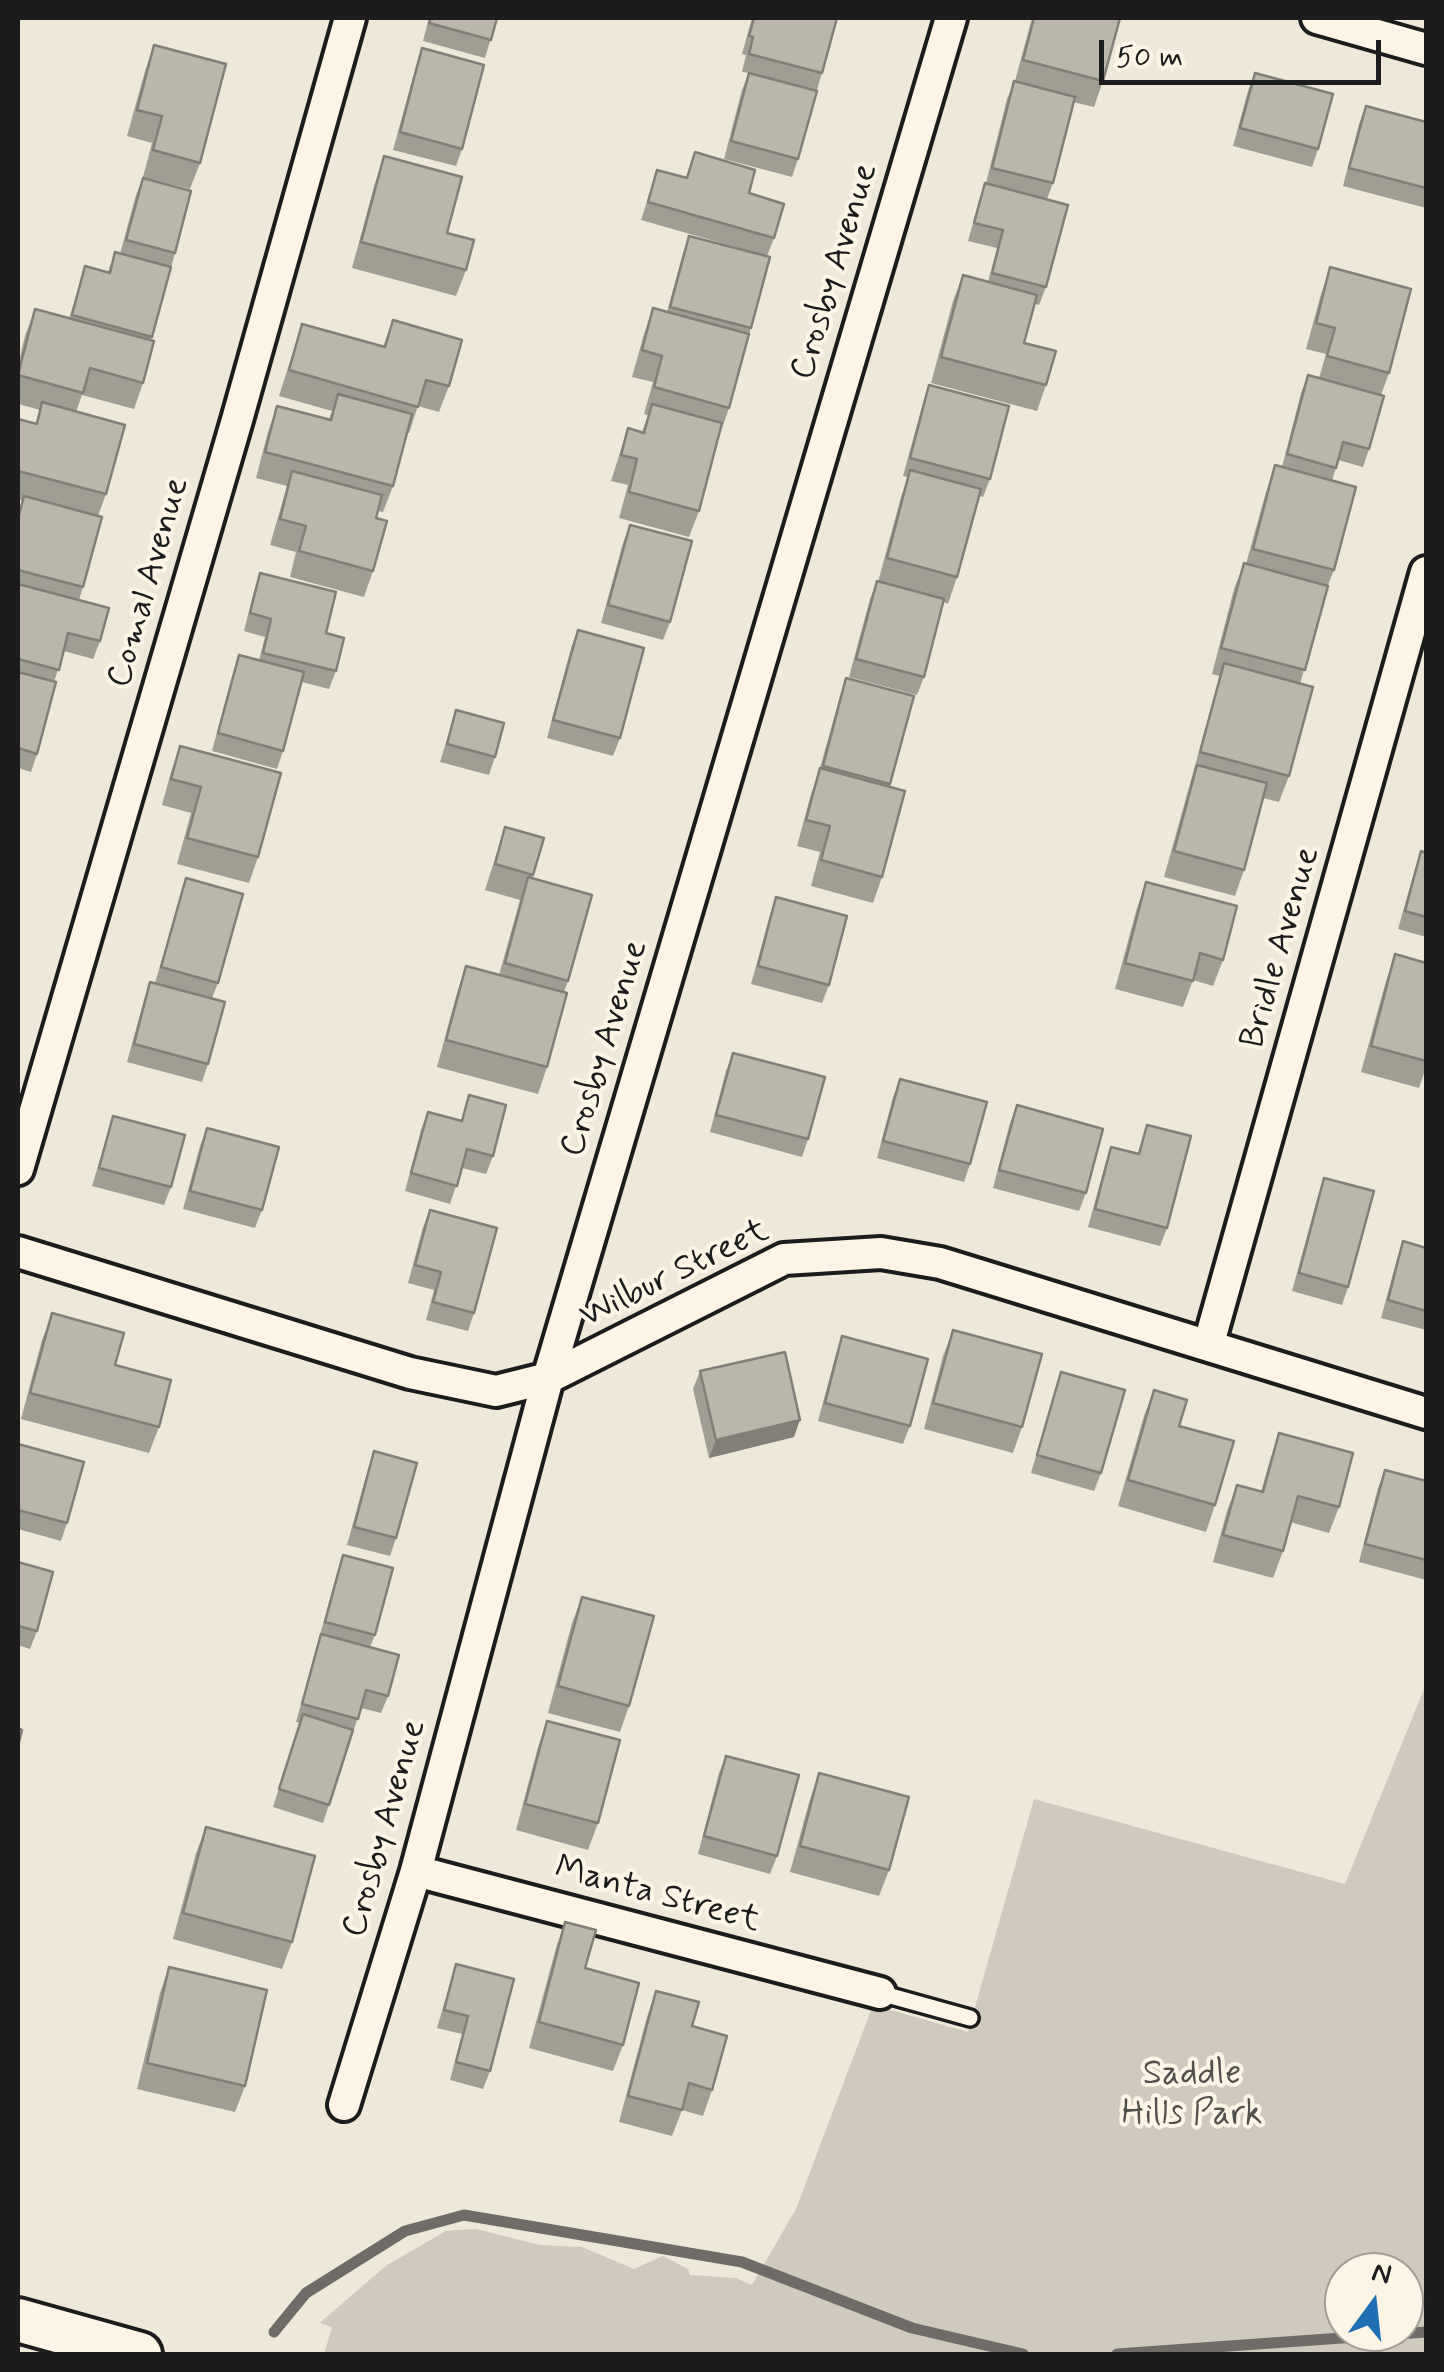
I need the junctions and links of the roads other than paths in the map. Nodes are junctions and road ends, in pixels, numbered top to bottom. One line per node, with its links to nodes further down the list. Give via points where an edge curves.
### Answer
1 (350, 18): 6 (street, Comal Avenue)
2 (951, 18): 9 (street, Crosby Avenue)
3 (1317, 18): 4 (street)
4 (1426, 49)
5 (1426, 572): 8 (street, Bridle Avenue)
6 (18, 1168)
7 (18, 1252): 9 (street, Wilbur Street, via 450,1383 496,1391)
8 (1210, 1343): 9 (street, Wilbur Street, via 940,1262 834,1253 784,1258); 10 (street, Wilbur Street)
9 (548, 1378): 11 (street, Crosby Avenue)
10 (1426, 1413)
11 (416, 1871): 12 (street, Manta Street); 14 (street, Crosby Avenue)
12 (880, 1993): 13 (lane)
13 (970, 2018)
14 (344, 2105)
15 (18, 2320): 16 (main road)
16 (140, 2354)

